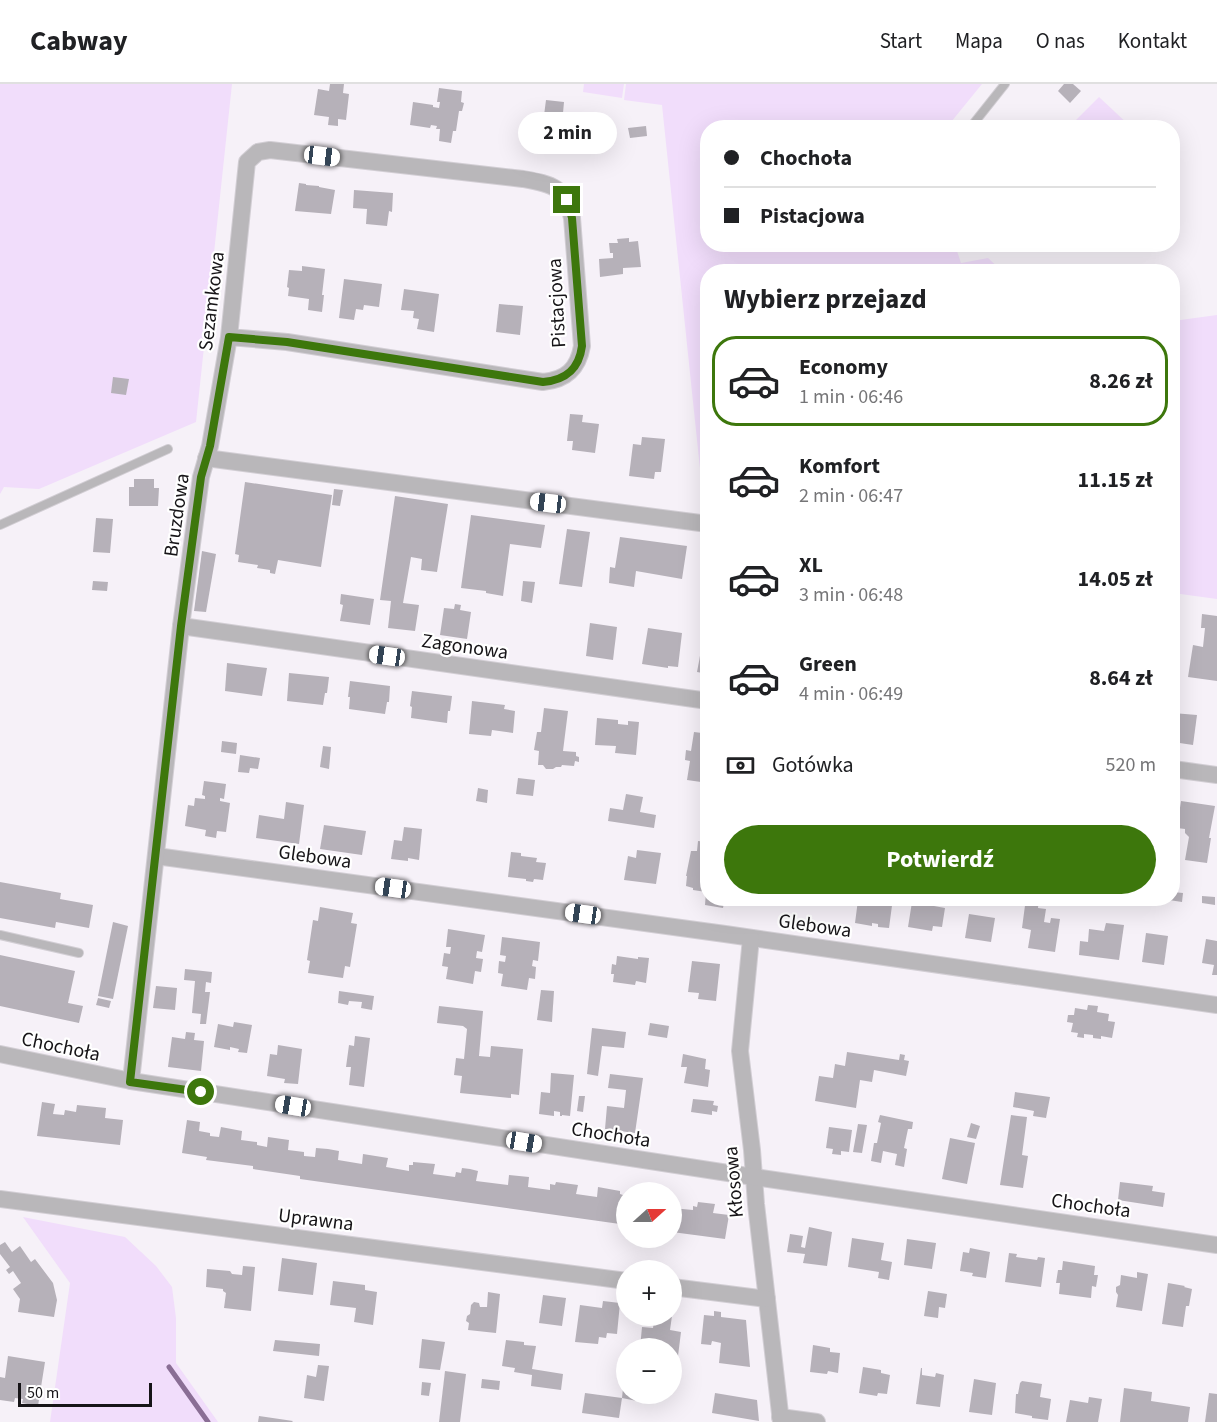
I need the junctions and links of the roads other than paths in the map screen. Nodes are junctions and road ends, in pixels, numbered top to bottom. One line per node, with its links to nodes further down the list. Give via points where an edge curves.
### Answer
1 (1005, 84): 2 (lane)
2 (976, 120)
3 (258, 152): 4 (street, Sezamkowa, via 247,162); 4 (street, Pistacjowa, via 270,150 522,178 555,188 567,200 572,218 582,346 572,370 543,382 287,342)
4 (229, 337): 6 (street, Sezamkowa)
5 (168, 449): 8 (lane)
6 (206, 458): 7 (street, Bruzdowa); 9 (street, Bruzdowa)
7 (700, 523)
8 (0, 525)
9 (181, 626): 10 (street, Zagonowa); 13 (street, Bruzdowa)
10 (700, 700)
11 (1180, 770): 12 (street)
12 (1217, 775)
13 (156, 856): 15 (street, Glebowa); 19 (street, Bruzdowa)
14 (0, 935): 16 (lane)
15 (751, 938): 17 (street, Glebowa); 20 (street, Kłosowa, via 740,1051)
16 (79, 953)
17 (1217, 1005)
18 (0, 1054): 19 (street, Chochoła)
19 (130, 1082): 20 (street, Chochoła)
20 (754, 1177): 22 (street, Chochoła); 25 (street, Kłosowa)
21 (0, 1199): 23 (street, Uprawna)
22 (1217, 1245)
23 (616, 1280)
24 (682, 1288): 25 (street)
25 (766, 1299): 26 (street, Kłosowa)
26 (781, 1419): 27 (street)
27 (817, 1422)

